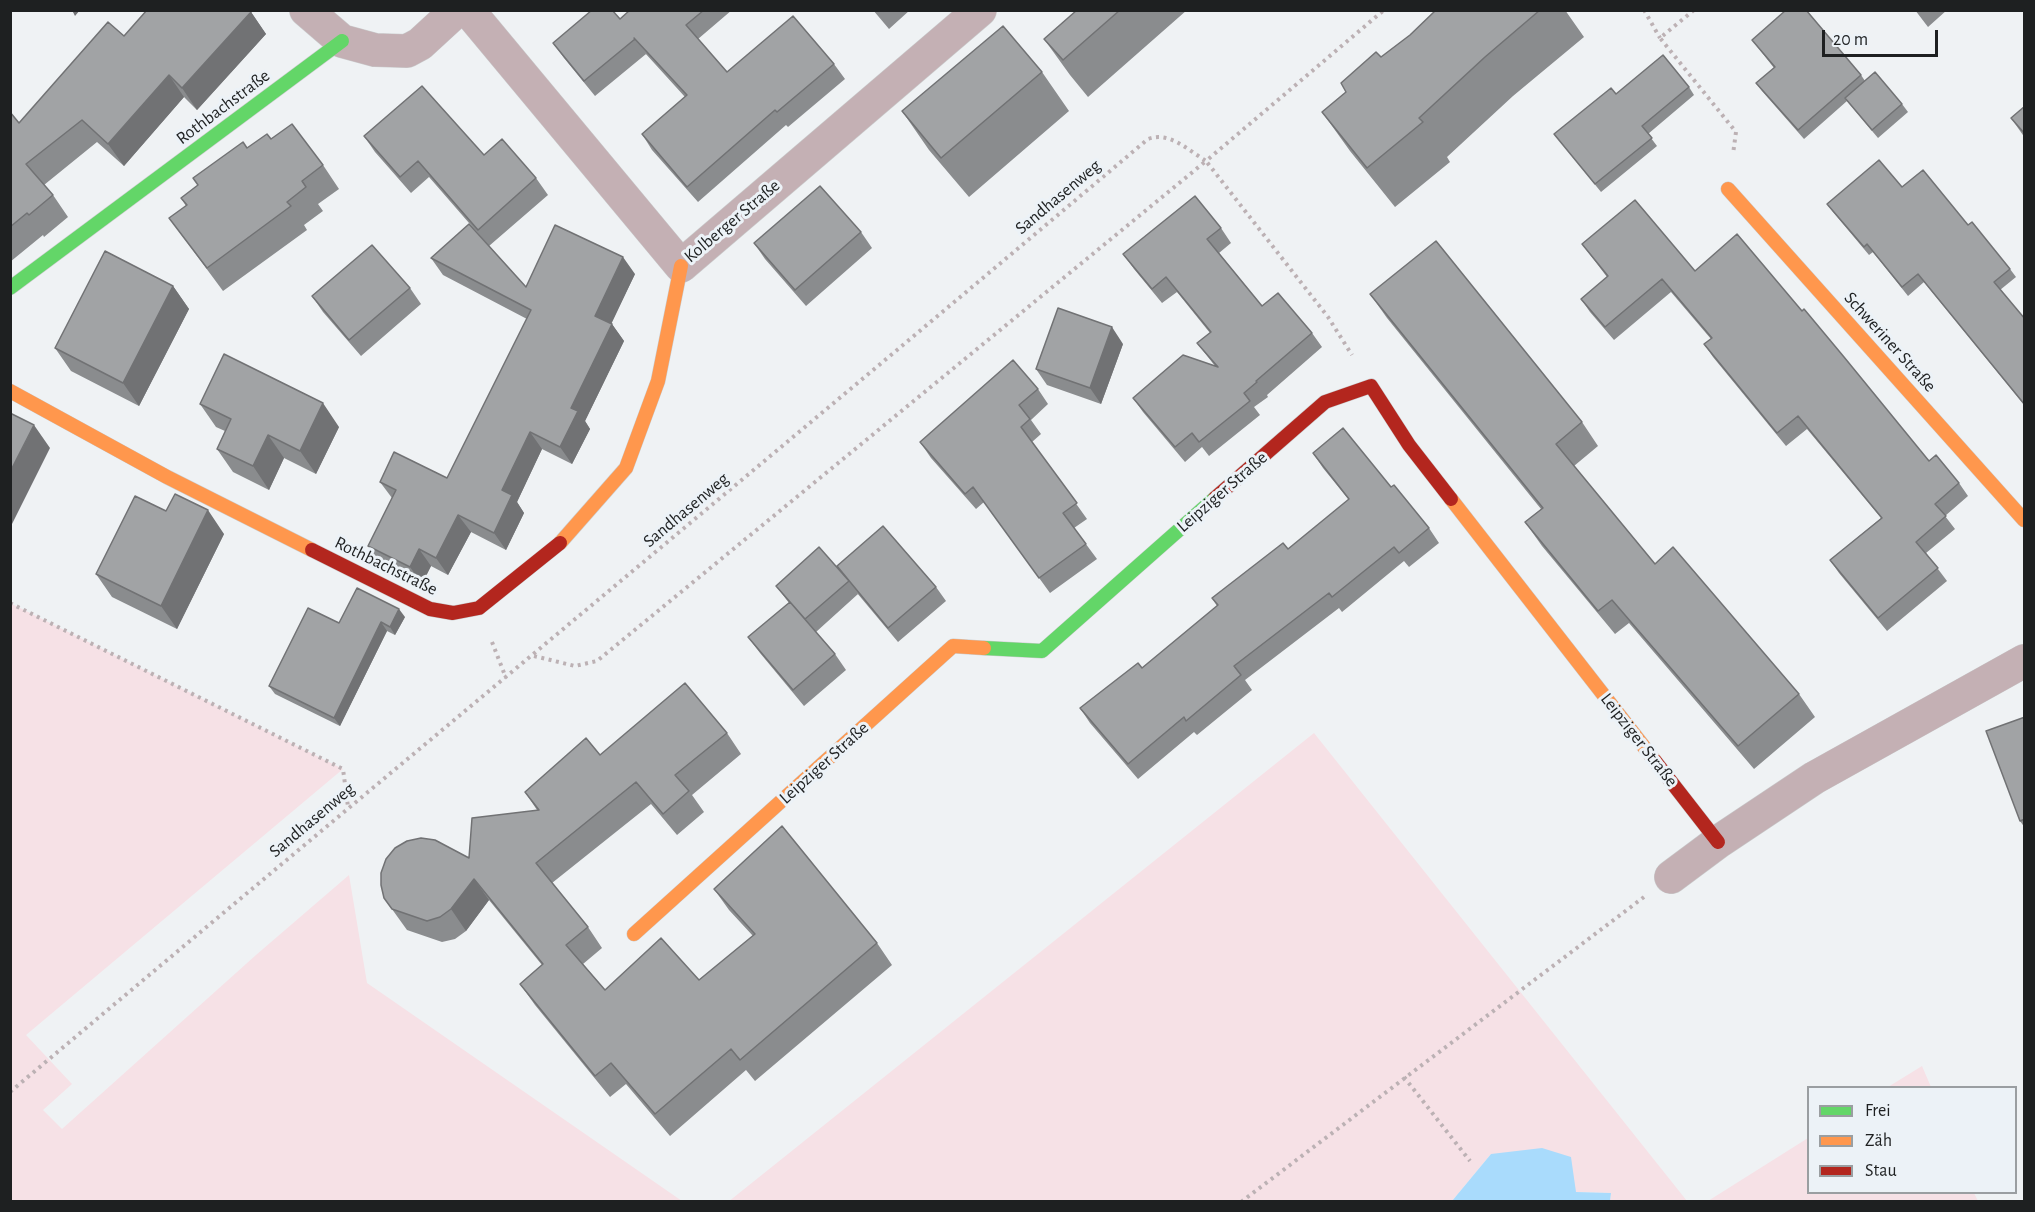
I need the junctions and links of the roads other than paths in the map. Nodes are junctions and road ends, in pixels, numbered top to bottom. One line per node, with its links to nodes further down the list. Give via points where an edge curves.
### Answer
1 (306, 10): 5 (street)
2 (457, 10): 5 (street, via 407,51 375,50)
3 (468, 10): 7 (street, Kolberger Straße)
4 (980, 10): 7 (street, Kolberger Straße)
5 (342, 41): 8 (street, Rothbachstraße)
6 (1728, 189): 10 (street, Schweriner Straße)
7 (681, 266): 9 (street, Rothbachstraße, via 658,381 626,468 555,548 479,608 453,613 430,609 167,477)
8 (10, 288)
9 (10, 391)
10 (2025, 520)
11 (2025, 661): 12 (street, via 1814,778)
12 (1718, 842): 13 (street); 14 (street, Leipziger Straße, via 1409,445 1371,386 1325,402 1042,651 953,646)
13 (1671, 877)
14 (634, 934)

